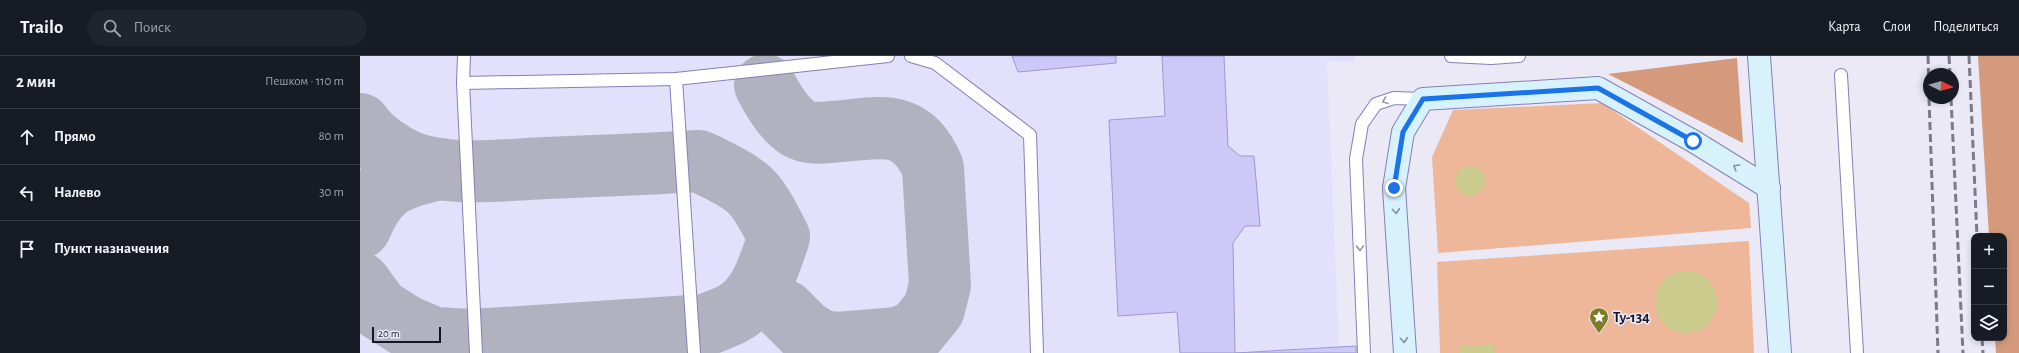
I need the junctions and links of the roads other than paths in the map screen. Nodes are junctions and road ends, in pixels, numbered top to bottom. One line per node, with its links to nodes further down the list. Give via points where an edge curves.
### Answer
1 (464, 56): 10 (lane)
2 (888, 56): 9 (lane)
3 (911, 56): 15 (lane, via 935,63 1030,135)
4 (1451, 56): 7 (lane)
5 (1519, 56): 7 (lane)
6 (1758, 56): 12 (street)
7 (1491, 57)
8 (1841, 75): 19 (lane)
9 (676, 79): 10 (lane); 14 (lane)
10 (463, 82): 13 (lane)
11 (1423, 99): 12 (street, one-way to 11, via 1693,141 1598,88); 16 (lane, one-way to 16, via 1394,98 1376,104 1362,124 1356,160); 17 (street, one-way to 17, via 1403,132 1394,188)
12 (1769, 188): 18 (street)
13 (476, 353)
14 (694, 353)
15 (1037, 353)
16 (1364, 353)
17 (1405, 353)
18 (1780, 353)
19 (1857, 353)

